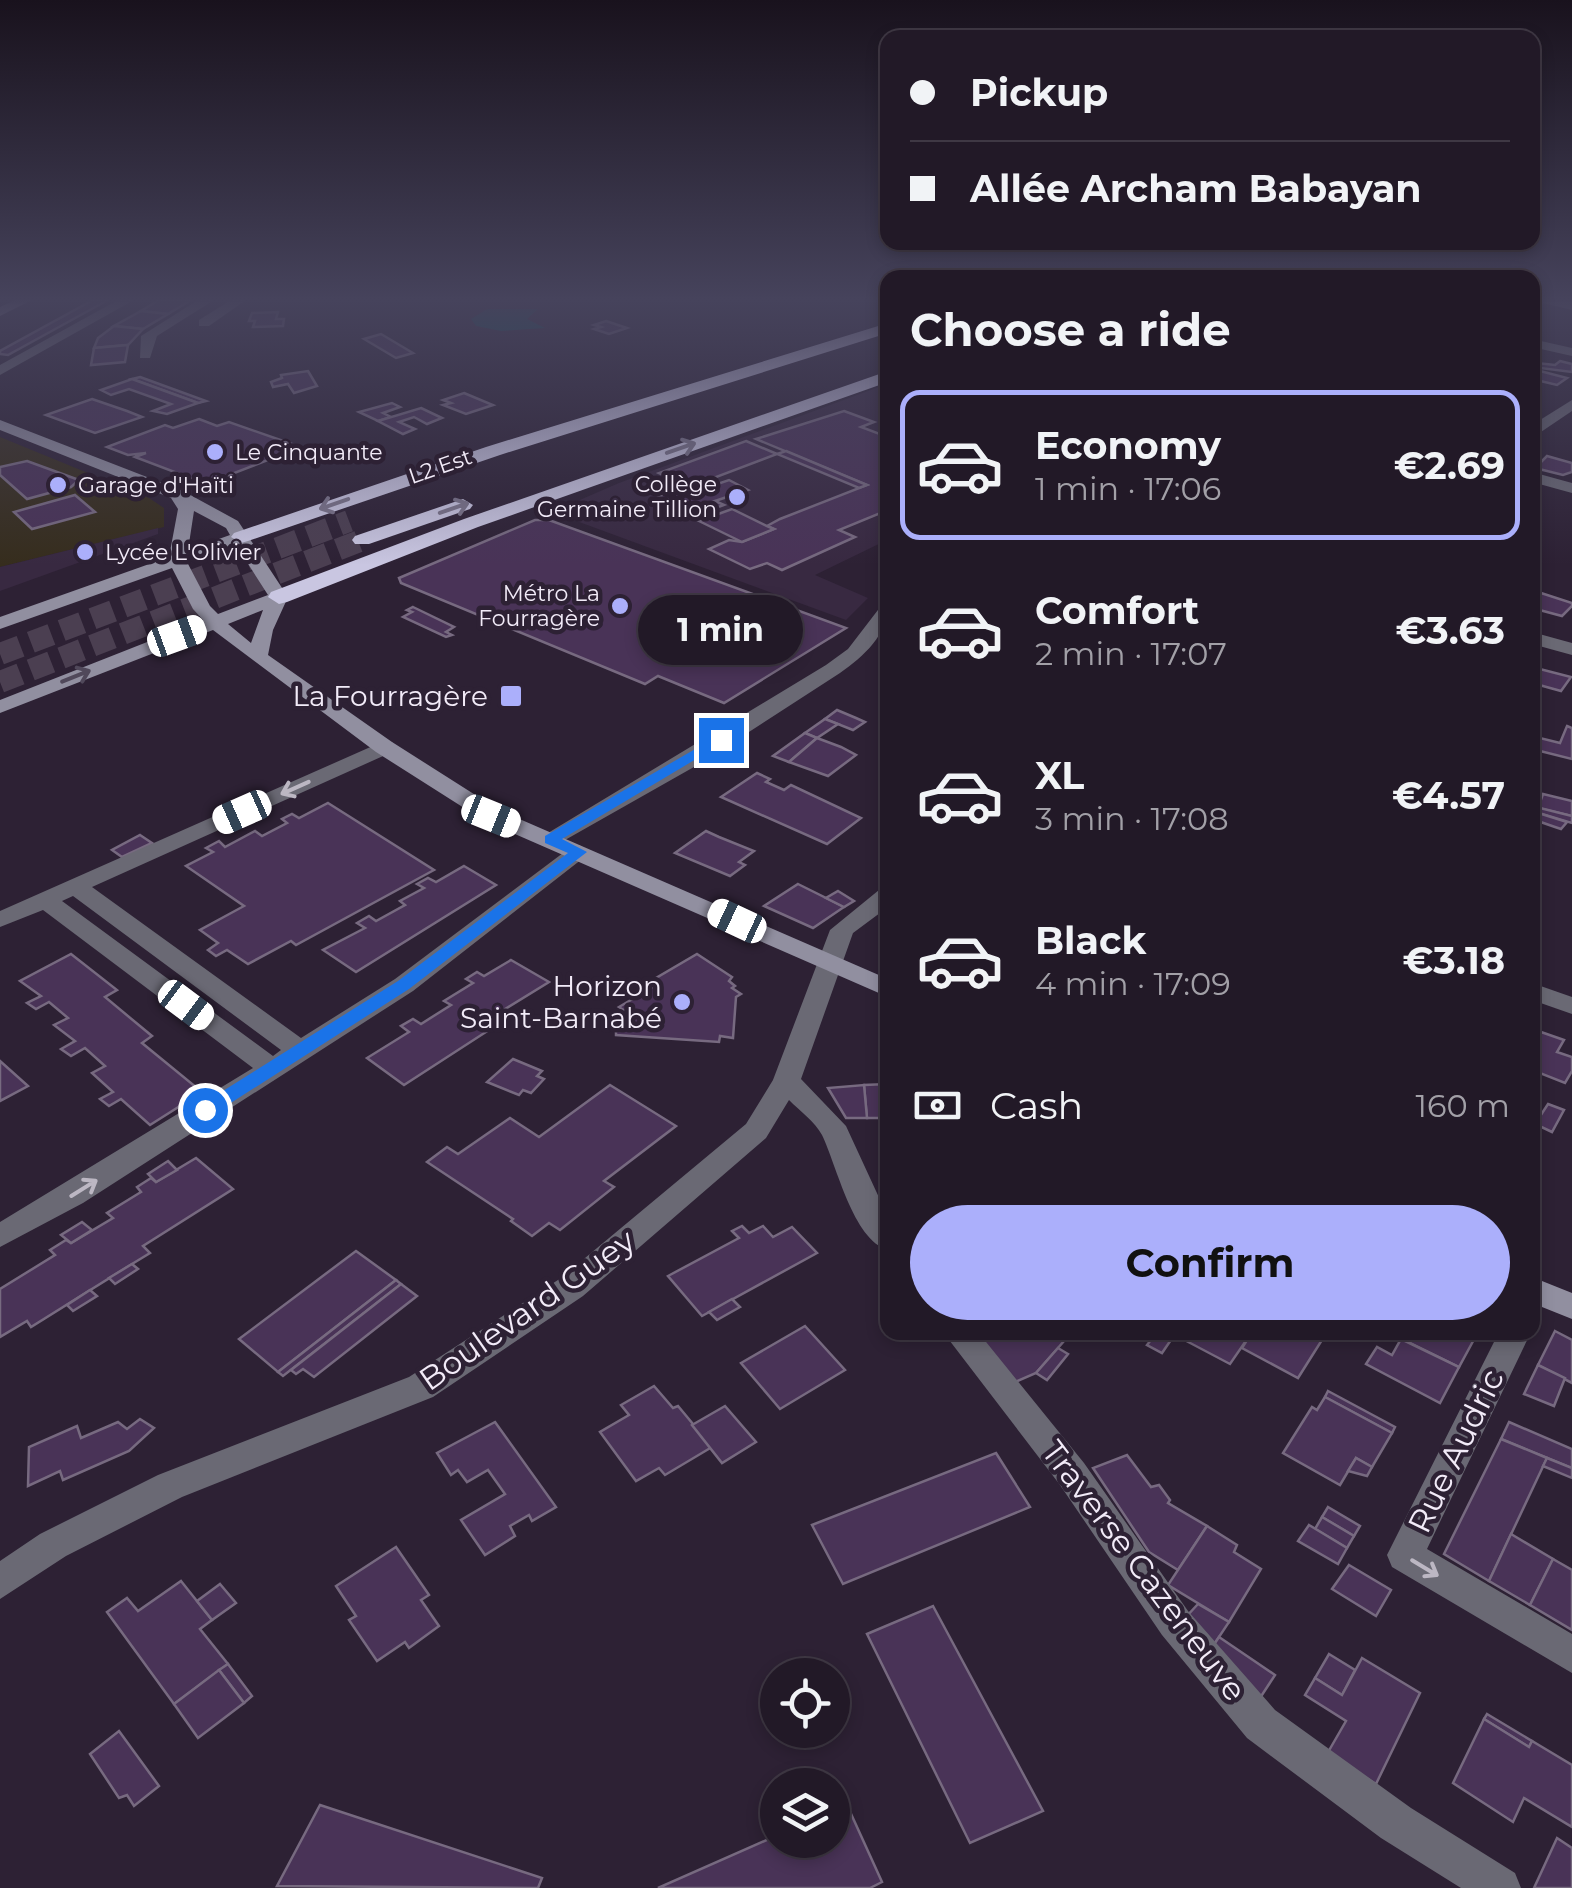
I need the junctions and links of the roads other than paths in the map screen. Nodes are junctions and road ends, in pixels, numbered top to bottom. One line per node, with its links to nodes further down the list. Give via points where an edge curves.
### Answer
1 (695, 388): 13 (highway, one-way to 13)
2 (747, 388): 12 (highway, L2 Est)
3 (806, 388): 14 (highway, L2 Est, one-way to 3)
4 (853, 388): 16 (highway, one-way to 4, via 471,522)
5 (1540, 409): 6 (street)
6 (1567, 412): 8 (street)
7 (0, 425): 11 (street)
8 (1540, 428)
9 (1540, 480): 10 (street)
10 (1572, 488)
11 (178, 495): 13 (street); 15 (street, via 186,508)
12 (349, 521)
13 (241, 537): 15 (street); 16 (street)
14 (362, 540)
15 (177, 560): 18 (street); 19 (street)
16 (280, 597): 19 (street); 22 (street)
17 (880, 620): 25 (street, via 834,669)
18 (0, 623)
19 (214, 623): 22 (street); 23 (street, one-way to 19)
20 (1540, 640): 21 (street)
21 (1572, 650)
22 (258, 656): 24 (street)
23 (0, 706)
24 (384, 747): 25 (street, via 491,816); 27 (street, one-way to 27)
25 (550, 840): 26 (street)
26 (579, 852): 31 (street); 35 (street, via 404,985)
27 (74, 886): 28 (street); 35 (street)
28 (45, 900): 30 (street); 36 (street)
29 (880, 901): 31 (street, Boulevard Guey, via 842,930)
30 (0, 920)
31 (829, 963): 32 (street); 37 (street, Boulevard Guey)
32 (880, 986)
33 (1540, 994): 34 (street)
34 (1572, 1006)
35 (300, 1051): 36 (street)
36 (271, 1068): 39 (street, one-way to 36)
37 (787, 1081): 38 (street, via 832,1126); 44 (street, Boulevard Guey, via 756,1131 699,1183 572,1287 421,1387 170,1486 54,1545)
38 (880, 1229)
39 (0, 1236)
40 (1540, 1294): 41 (street)
41 (1572, 1307)
42 (965, 1340): 46 (street, Traverse Cazeneuve, via 1072,1474 1175,1623 1261,1724 1396,1823)
43 (1511, 1340): 45 (street, Rue Audric, one-way to 45, via 1404,1556)
44 (0, 1582)
45 (1572, 1655)
46 (1500, 1888)

